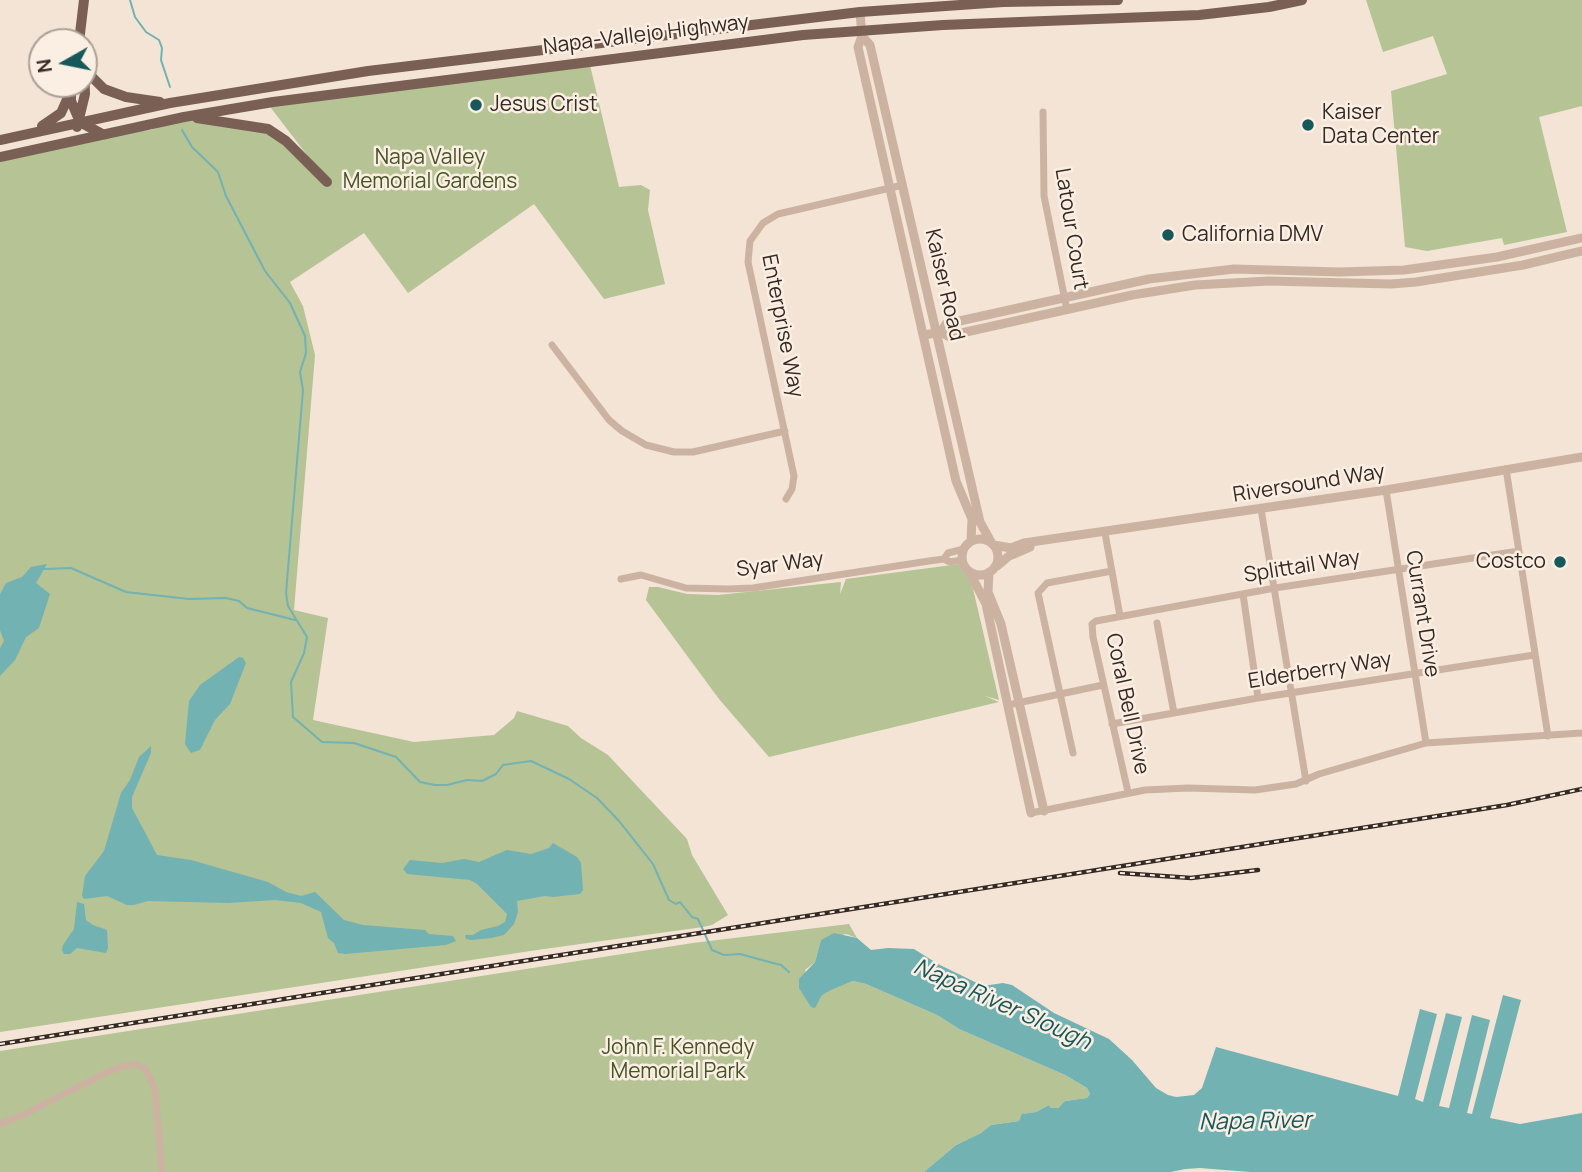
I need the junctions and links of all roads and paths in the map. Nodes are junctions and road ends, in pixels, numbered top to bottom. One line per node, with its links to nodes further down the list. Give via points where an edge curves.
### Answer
1 (84, 0): 5 (main road)
2 (1118, 0): 4 (main road, Napa-Vallejo Highway)
3 (1302, 0): 6 (main road, Napa-Vallejo Highway, via 1199,15)
4 (860, 12): 6 (street, Kaiser Road); 7 (main road, Napa-Vallejo Highway)
5 (81, 28)
6 (862, 33): 8 (main road, Napa-Vallejo Highway); 23 (street, Kaiser Road, via 870,45); 24 (street, Kaiser Road, via 858,47)
7 (578, 46): 8 (street); 13 (main road, Napa-Vallejo Highway, via 337,75)
8 (581, 62): 15 (main road, Napa-Vallejo Highway)
9 (98, 83): 13 (main road, via 126,97)
10 (66, 98): 17 (main road, via 54,120)
11 (71, 98): 16 (main road)
12 (84, 98): 16 (main road)
13 (170, 103): 16 (main road, Napa-Vallejo Highway)
14 (1043, 111): 29 (street, Latour Court, via 1044,196)
15 (184, 117): 18 (main road, Napa-Vallejo Highway); 22 (main road, via 268,129)
16 (79, 122): 17 (main road, Napa-Vallejo Highway); 18 (main road); 20 (main road)
17 (29, 133): 19 (main road, Napa-Vallejo Highway)
18 (102, 134): 20 (main road, Napa-Vallejo Highway)
19 (0, 140)
20 (63, 142): 21 (main road, Napa-Vallejo Highway)
21 (0, 157)
22 (327, 182)
23 (903, 185): 24 (street, Enterprise Way); 31 (street, Kaiser Road)
24 (888, 189): 32 (street, Kaiser Road); 34 (street, Enterprise Way, via 778,214 763,223 750,241 748,262)
25 (1582, 238): 27 (street, via 1474,261)
26 (1582, 251): 28 (street, via 1476,274)
27 (1390, 271): 28 (street); 29 (street, via 1211,271)
28 (1391, 284): 30 (street, via 1222,283 1132,295)
29 (1063, 298): 30 (street, Latour Court); 31 (street, via 946,324)
30 (1067, 310): 31 (street, via 948,336)
31 (939, 332): 32 (street); 43 (street, Kaiser Road, via 979,522)
32 (924, 335): 41 (street, Kaiser Road, via 956,481 972,519)
33 (552, 345): 34 (street, via 609,420 646,445 693,452)
34 (785, 431): 38 (street, Enterprise Way, via 794,476)
35 (1582, 457): 36 (street, Riversound Way)
36 (1506, 469): 37 (street, Riversound Way); 45 (street)
37 (1386, 490): 39 (street, Riversound Way); 49 (street, Currant Drive)
38 (786, 499)
39 (1261, 509): 40 (street, Riversound Way); 53 (street)
40 (1105, 533): 42 (street, Riversound Way); 51 (street)
41 (971, 541): 43 (street); 44 (street)
42 (1041, 542): 43 (street, Riversound Way, via 1011,548); 48 (street, Riversound Way, via 1009,556)
43 (992, 543): 48 (street, via 998,555)
44 (964, 549): 46 (street, Syar Way, via 948,553); 47 (street)
45 (1519, 551): 49 (street, Splittail Way); 58 (street)
46 (944, 559): 47 (street, Syar Way); 52 (street, Syar Way, via 728,589 686,588 641,575)
47 (962, 560): 50 (street)
48 (992, 570): 50 (street, via 977,575); 64 (street, via 988,592 1002,624)
49 (1397, 570): 53 (street, Splittail Way); 59 (street, Currant Drive)
50 (969, 571): 65 (street, via 986,604)
51 (1112, 571): 55 (street); 61 (street, via 1047,583 1038,593)
52 (621, 579)
53 (1275, 588): 54 (street, Splittail Way); 62 (street)
54 (1242, 594): 55 (street, Splittail Way); 63 (street)
55 (1120, 616): 57 (street, Splittail Way)
56 (1157, 623): 66 (street)
57 (1092, 624): 60 (street, Coral Bell Drive)
58 (1534, 655): 59 (street, Elderberry Way); 69 (street)
59 (1413, 674): 62 (street, Elderberry Way); 70 (street, Currant Drive)
60 (1103, 685): 61 (street); 67 (street, Coral Bell Drive)
61 (1059, 693): 64 (street); 71 (street)
62 (1292, 693): 63 (street, Elderberry Way); 72 (street)
63 (1258, 698): 66 (street, Elderberry Way)
64 (1021, 702): 65 (street); 74 (street)
65 (1008, 705): 75 (street)
66 (1174, 713): 67 (street, Elderberry Way)
67 (1112, 724): 73 (street, Coral Bell Drive)
68 (1582, 733): 69 (street)
69 (1548, 736): 70 (street)
70 (1426, 743): 72 (street)
71 (1073, 753)
72 (1306, 781): 73 (street, via 1255,790)
73 (1128, 792): 74 (street)
74 (1044, 811): 75 (street)
75 (1031, 813)
76 (0, 1124): 77 (street, via 114,1069 139,1065 148,1072 155,1089)
77 (162, 1172)

